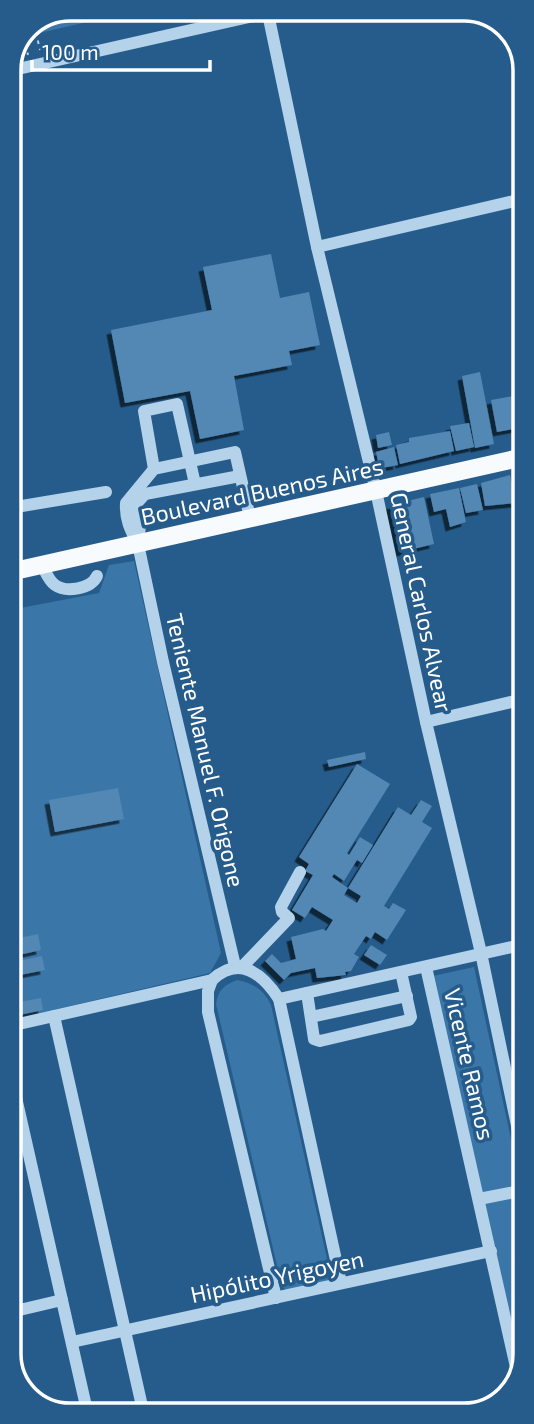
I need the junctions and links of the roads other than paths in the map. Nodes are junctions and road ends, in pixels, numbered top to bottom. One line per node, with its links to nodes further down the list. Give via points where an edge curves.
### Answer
1 (225, 21): 3 (street)
2 (269, 21): 5 (street, General Carlos Alvear)
3 (21, 68)
4 (513, 201): 5 (street)
5 (317, 247): 11 (street, General Carlos Alvear)
6 (513, 460): 11 (main road, Boulevard Buenos Aires)
7 (190, 461): 8 (street); 8 (street, via 177,404 144,411); 9 (street, via 235,452); 10 (street)
8 (154, 469): 15 (street, via 126,503 128,528)
9 (240, 476): 10 (street); 14 (street)
10 (195, 484): 15 (street, via 145,494 136,504)
11 (376, 491): 14 (main road, Boulevard Buenos Aires); 20 (street, General Carlos Alvear)
12 (106, 492): 13 (street)
13 (21, 506)
14 (250, 518): 15 (main road, Boulevard Buenos Aires)
15 (138, 544): 16 (main road, Boulevard Buenos Aires); 24 (street, Teniente Manuel F. Origone)
16 (42, 565): 17 (main road, Boulevard Buenos Aires); 18 (street, via 53,584 65,589 88,586)
17 (21, 570)
18 (97, 576)
19 (513, 702): 20 (street)
20 (426, 722): 23 (street, General Carlos Alvear)
21 (300, 872): 24 (street, via 281,907 294,921)
22 (513, 946): 23 (street)
23 (481, 953): 25 (street); 34 (street, General Carlos Alvear)
24 (238, 967): 27 (street, via 226,968); 30 (street, via 264,980)
25 (426, 967): 26 (street); 37 (street, Vicente Ramos)
26 (401, 972): 28 (street); 29 (street)
27 (212, 980): 31 (street); 40 (street, via 208,1012)
28 (306, 993): 30 (street); 32 (street)
29 (407, 996): 32 (street); 32 (street, via 409,1020 320,1041 314,1039)
30 (279, 999): 39 (street)
31 (54, 1016): 33 (street); 43 (street)
32 (310, 1017)
33 (21, 1024)
34 (513, 1106)
35 (21, 1120): 41 (street)
36 (513, 1192): 37 (street)
37 (480, 1199): 38 (street, Vicente Ramos)
38 (491, 1251): 39 (street, Hipólito Yrigoyen); 45 (street, Vicente Ramos)
39 (341, 1283): 40 (street, Hipólito Yrigoyen)
40 (276, 1298): 43 (street, Hipólito Yrigoyen)
41 (62, 1300): 42 (street); 44 (street)
42 (21, 1310)
43 (124, 1330): 44 (street, Hipólito Yrigoyen); 47 (street)
44 (72, 1342): 46 (street)
45 (513, 1353)
46 (85, 1403)
47 (141, 1403)

